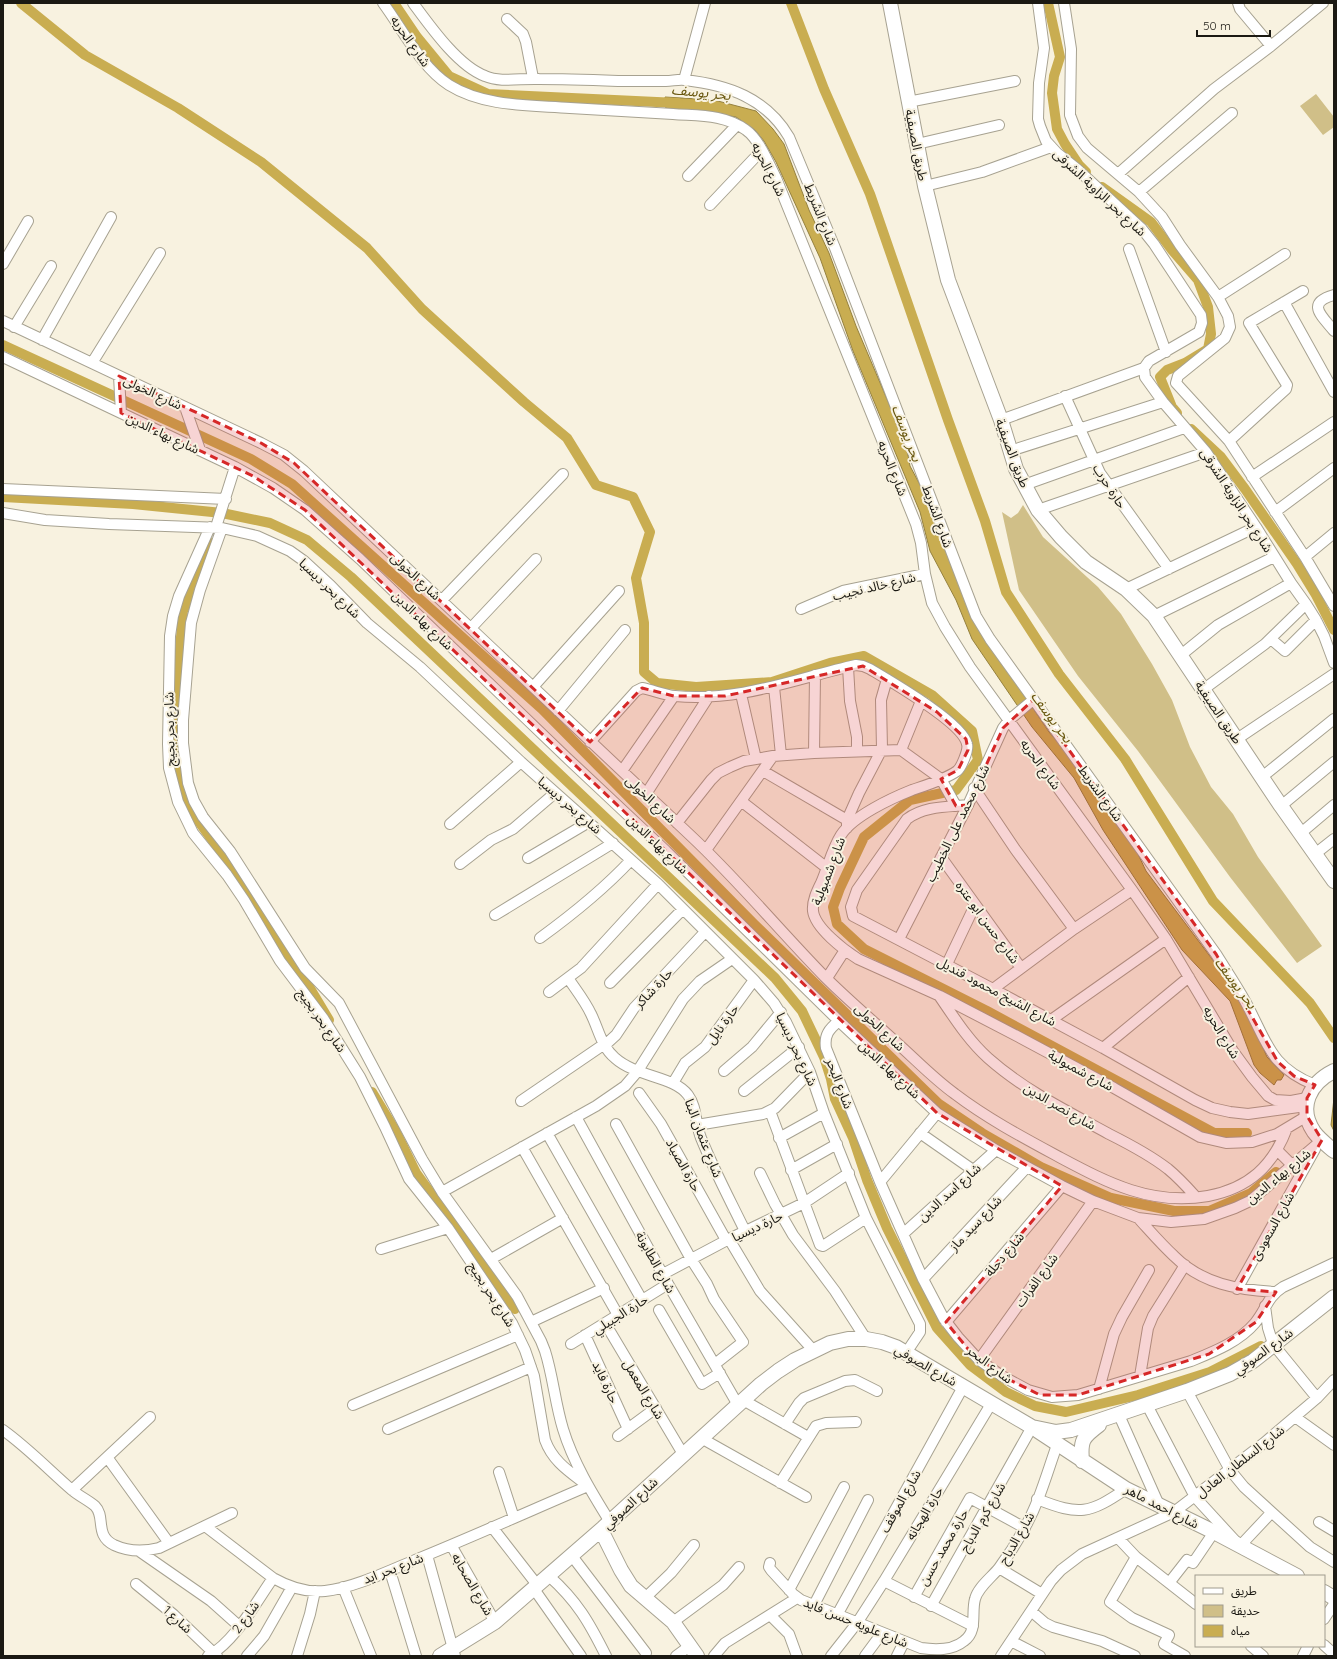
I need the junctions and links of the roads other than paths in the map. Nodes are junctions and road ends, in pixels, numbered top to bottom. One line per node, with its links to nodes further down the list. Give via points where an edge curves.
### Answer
1 (383, 3): 16 (street, شارع الحريه, via 436,76 462,92 476,97 541,106 719,117)
2 (413, 3): 11 (street, شارع الشريط, via 437,35 473,70 497,79)
3 (705, 3): 12 (street)
4 (890, 3): 14 (street, طريق الصيفية)
5 (1038, 3): 19 (street, شارع بحر الزاوية الشرقى, via 1044,48 1038,83 1038,118)
6 (1064, 3): 21 (street, شارع بحر الزاوية الشرقى, via 1071,49 1072,122 1082,143)
7 (1238, 3): 10 (street, via 1240,9)
8 (1323, 3): 10 (street)
9 (507, 19): 11 (street, via 523,34)
10 (1271, 46): 21 (street, via 1214,89)
11 (533, 78): 12 (street, شارع الشريط)
12 (684, 80): 104 (street, شارع الشريط, via 716,86 751,98 773,114 789,137 835,248 976,616)
13 (1016, 80): 14 (street)
14 (908, 102): 18 (street, طريق الصيفية)
15 (1232, 113): 24 (street)
16 (737, 125): 20 (street, شارع الحريه, via 747,130); 22 (street)
17 (999, 125): 18 (street)
18 (917, 144): 23 (street, طريق الصيفية)
19 (1051, 147): 23 (street, via 982,172); 41 (street, شارع بحر الزاوية الشرقى, via 1142,229 1201,315 1202,324 1199,332)
20 (762, 150): 25 (street); 78 (street, شارع الحريه, via 782,193 916,524)
21 (1118, 174): 24 (street, شارع بحر الزاوية الشرقى)
22 (688, 176)
23 (925, 186): 51 (street, طريق الصيفية, via 948,280)
24 (1139, 192): 35 (street, شارع بحر الزاوية الشرقى, via 1162,217)
25 (710, 205)
26 (111, 217): 40 (street)
27 (28, 221): 31 (street)
28 (1128, 249): 41 (street)
29 (160, 253): 43 (street)
30 (1285, 254): 35 (street)
31 (3, 264)
32 (51, 266): 38 (street)
33 (1303, 291): 36 (street)
34 (1334, 295): 39 (street, via 1323,298 1319,301 1318,307 1319,314)
35 (1218, 297): 55 (street, شارع بحر الزاوية الشرقى, via 1228,316 1228,333 1221,342 1178,376 1176,381)
36 (1284, 302): 46 (street); 55 (street, via 1249,323 1286,383 1286,389)
37 (3, 322): 38 (street, شارع الخولى)
38 (14, 327): 40 (street, شارع الخولى)
39 (1334, 332)
40 (42, 340): 43 (street, شارع الخولى)
41 (1166, 352): 44 (street, شارع بحر الزاوية الشرقى, via 1149,361)
42 (3, 357): 49 (street, شارع بهاء الدين)
43 (92, 363): 45 (street, شارع الخولى)
44 (1144, 368): 47 (street); 48 (street, شارع بحر الزاوية الشرقى, via 1145,377)
45 (119, 379): 49 (street); 50 (street, شارع الخولى)
46 (1333, 387)
47 (1065, 396): 51 (street); 54 (street, حارة حرب)
48 (1163, 402): 53 (street, شارع بحر الزاوية الشرقى); 54 (street)
49 (121, 408): 56 (street, شارع بهاء الدين)
50 (186, 411): 56 (street); 82 (street, شارع الخولى, via 273,449 294,463)
51 (1000, 420): 57 (street, طريق الصيفية)
52 (1334, 422): 63 (street)
53 (1184, 428): 58 (street, شارع بحر الزاوية الشرقى); 59 (street)
54 (1080, 429): 57 (street); 59 (street, حارة حرب)
55 (1229, 441): 63 (street, شارع بحر الزاوية الشرقى)
56 (200, 450): 60 (street, شارع بهاء الدين)
57 (1010, 451): 64 (street, طريق الصيفية)
58 (1206, 452): 65 (street); 71 (street, شارع بحر الزاوية الشرقى)
59 (1093, 460): 64 (street); 65 (street, حارة حرب)
60 (235, 467): 67 (street); 171 (street, شارع بهاء الدين, via 295,502 349,549 666,850)
61 (1334, 468): 69 (street)
62 (562, 474): 82 (street)
63 (1252, 477): 69 (street, شارع بحر الزاوية الشرقى)
64 (1024, 485): 68 (street, طريق الصيفية)
65 (1108, 486): 68 (street); 77 (street, حارة حرب)
66 (3, 489): 67 (street)
67 (226, 499): 72 (street)
68 (1038, 510): 80 (street, طريق الصيفية, via 1073,550 1100,573)
69 (1275, 512): 75 (street, شارع بحر الزاوية الشرقى)
70 (3, 513): 72 (street, شارع بحر ديسيا, via 61,521)
71 (1256, 526): 74 (street, شارع بحر الزاوية الشرقى); 77 (street)
72 (216, 527): 116 (street, شارع بحر ديسيا, via 263,538 304,561 367,623 420,667); 118 (street, شارع بحر بجيج, via 184,583 173,616 168,693); 119 (street, شارع بحر بجيج, via 192,623 183,720)
73 (1333, 537): 75 (street)
74 (1274, 557): 79 (street, شارع بحر الزاوية الشرقى); 86 (street)
75 (1305, 557): 84 (street, شارع بحر الزاوية الشرقى)
76 (536, 559): 88 (street)
77 (1169, 569): 80 (street)
78 (925, 574): 85 (street, شارع خالد نجيب, via 843,591); 107 (street, شارع الحريه, via 932,602 945,627 970,667)
79 (1291, 583): 83 (street, شارع بحر الزاوية الشرقى); 91 (street, via 1218,625)
80 (1126, 589): 86 (street, طريق الصيفية)
81 (619, 591): 97 (street)
82 (442, 600): 88 (street, شارع الخولى)
83 (1306, 604): 87 (street, شارع بحر الزاوية الشرقى); 90 (street)
84 (1334, 606)
85 (801, 609)
86 (1154, 616): 91 (street, طريق الصيفية)
87 (1316, 620): 90 (street, via 1285,651); 92 (street, شارع بحر الزاوية الشرقى)
88 (471, 628): 97 (street, شارع الخولى)
89 (625, 630): 105 (street)
90 (1271, 639): 99 (street)
91 (1181, 655): 99 (street, طريق الصيفية)
92 (1334, 663)
93 (848, 667): 95 (street, شارع شمبولية); 96 (street, شارع شمبولية, via 863,666); 112 (street)
94 (1334, 674): 108 (street)
95 (815, 675): 98 (street, شارع شمبولية); 113 (street)
96 (887, 679): 103 (street, شارع شمبولية); 110 (street, via 881,700)
97 (533, 687): 105 (street, شارع الخولى)
98 (774, 688): 100 (street, شارع شمبولية); 114 (street)
99 (1204, 689): 108 (street, طريق الصيفية)
100 (741, 694): 102 (street, شارع شمبولية); 115 (street)
101 (674, 696): 102 (street, شارع شمبولية); 109 (street, شارع شمبولية, via 639,689); 120 (street)
102 (709, 696): 126 (street)
103 (921, 701): 111 (street); 123 (street, شارع شمبولية, via 952,724 967,743 966,754 958,770)
104 (1032, 701): 107 (street, شارع محمد على الخطيب); 180 (street, شارع الشريط, via 1216,954 1245,1001 1271,1054 1290,1073)
105 (558, 711): 109 (street, شارع الخولى)
106 (1334, 719): 122 (street)
107 (1009, 720): 124 (street, شارع محمد على الخطيب); 148 (street, شارع الحريه)
108 (1237, 739): 122 (street, طريق الصيفية)
109 (590, 742): 120 (street, شارع الخولى)
110 (882, 750): 111 (street); 112 (street); 135 (street, via 859,793)
111 (901, 750): 123 (street)
112 (857, 751): 113 (street)
113 (814, 753): 114 (street)
114 (777, 756): 115 (street); 121 (street)
115 (756, 759): 133 (street, via 744,761 718,773)
116 (521, 762): 125 (street, شارع بحر ديسيا); 134 (street)
117 (1334, 762): 131 (street)
118 (169, 768): 119 (street); 217 (street, شارع بحر بجيج, via 178,802 193,834 240,894 280,961 323,1018 360,1077 409,1179)
119 (186, 769): 209 (street, شارع بحر بجيج, via 194,801 203,817 230,851 305,968 344,1010 401,1122)
120 (622, 771): 126 (street, شارع الخولى)
121 (763, 771): 127 (street); 135 (street)
122 (1262, 777): 131 (street, طريق الصيفية)
123 (942, 779): 130 (street); 135 (street, شارع شمبولية, via 892,798)
124 (974, 788): 129 (street, شارع محمد على الخطيب); 152 (street)
125 (555, 793): 132 (street, شارع بحر ديسيا); 144 (street, via 513,829 491,840)
126 (646, 794): 133 (street, شارع الخولى)
127 (741, 802): 139 (street); 145 (street)
128 (1334, 804): 136 (street)
129 (968, 805): 130 (street, شارع الشيخ محمود قنديل); 141 (street, شارع محمد على الخطيب)
130 (956, 806): 155 (street, شارع الشيخ محمود قنديل, via 916,812 907,819 857,890 851,907 853,916)
131 (1281, 806): 136 (street, طريق الصيفية)
132 (589, 822): 138 (street, شارع بحر ديسيا); 142 (street)
133 (677, 823): 139 (street, شارع الخولى)
134 (450, 824)
135 (847, 824): 145 (street, شارع شمبولية)
136 (1301, 833): 140 (street, طريق الصيفية)
137 (1334, 839): 140 (street)
138 (613, 843): 143 (street, شارع بحر ديسيا); 151 (street)
139 (706, 850): 163 (street, شارع الخولى)
140 (1315, 854): 146 (street, طريق الصيفية)
141 (941, 857): 149 (street, شارع حسن ابو عتره); 155 (street, شارع محمد على الخطيب)
142 (528, 858)
143 (631, 860): 147 (street, شارع بحر ديسيا); 154 (street, via 579,910)
144 (460, 864)
145 (827, 868): 157 (street, شارع شمبولية, via 815,897 813,911 818,925)
146 (1334, 881)
147 (658, 884): 150 (street, شارع بحر ديسيا); 162 (street, via 582,968)
148 (1132, 890): 152 (street); 156 (street, شارع الحريه)
149 (976, 905): 159 (street); 160 (street, شارع حسن ابو عتره)
150 (682, 909): 153 (street, شارع بحر ديسيا); 165 (street)
151 (495, 914)
152 (1074, 929): 160 (street)
153 (706, 932): 158 (street, شارع بحر ديسيا); 172 (street, حارة شاكر, via 634,1008 619,1032)
154 (540, 938)
155 (899, 939): 159 (street, شارع الشيخ محمود قنديل)
156 (1166, 939): 161 (street, شارع الحريه); 170 (street)
157 (845, 950): 163 (street); 168 (street, شارع شمبولية)
158 (732, 958): 164 (street, شارع بحر ديسيا); 177 (street, via 700,981 682,999)
159 (947, 964): 166 (street, شارع الشيخ محمود قنديل)
160 (1021, 968): 166 (street)
161 (1189, 977): 174 (street); 184 (street, شارع الحريه, via 1233,1051 1263,1090 1275,1100)
162 (568, 978): 167 (street); 172 (street, شارع عثمان البنا, via 587,1006)
163 (827, 978): 210 (street, شارع الخولى, via 939,1082 997,1123 1078,1167 1122,1187 1155,1197)
164 (754, 980): 169 (street, شارع بحر ديسيا); 179 (street, حارة نايل, via 705,1047 684,1063)
165 (610, 983)
166 (993, 989): 170 (street, شارع الشيخ محمود قنديل)
167 (549, 992)
168 (940, 996): 191 (street, شارع شمبولية, via 1107,1084 1200,1137 1239,1144 1265,1139); 210 (street, شارع نصر الدين, via 968,1037 1000,1068 1029,1089 1153,1158)
169 (781, 1012): 173 (street, شارع بحر ديسيا); 175 (street, via 752,1047)
170 (1051, 1020): 174 (street, شارع الشيخ محمود قنديل)
171 (839, 1021): 187 (street, شارع بهاء الدين); 207 (street, شارع البحر, via 827,1032 826,1048)
172 (604, 1045): 177 (street, شارع عثمان البنا, via 621,1063); 183 (street, حارة شاكر)
173 (798, 1047): 178 (street, شارع بحر ديسيا); 181 (street)
174 (1103, 1048): 184 (street, شارع الشيخ محمود قنديل, via 1212,1108 1248,1114)
175 (724, 1071)
176 (1334, 1071): 180 (street)
177 (637, 1072): 179 (street, شارع عثمان البنا); 188 (street, via 625,1086)
178 (810, 1072): 185 (street); 186 (street, شارع بحر ديسيا)
179 (673, 1083): 190 (street, شارع عثمان البنا, via 687,1093 692,1101)
180 (1315, 1085): 184 (street)
181 (744, 1091)
182 (639, 1093): 220 (street, حارة الصياد, via 656,1115)
183 (521, 1101)
184 (1307, 1107): 191 (street, شارع شمبولية); 195 (street, via 1310,1125)
185 (770, 1111): 190 (street); 194 (street)
186 (824, 1113): 194 (street); 196 (street, شارع بحر ديسيا)
187 (937, 1113): 193 (street); 198 (street, شارع بهاء الدين)
188 (576, 1117): 192 (street); 227 (street, شارع الطابونة)
189 (616, 1124): 223 (street)
190 (697, 1125): 218 (street, شارع عثمان البنا, via 715,1171)
191 (1288, 1128): 199 (street, شارع الخولى)
192 (547, 1133): 197 (street); 234 (street)
193 (920, 1133): 204 (street); 207 (street)
194 (780, 1138): 203 (street)
195 (1320, 1141): 200 (street); 201 (street, شارع بهاء الدين); 231 (street, شارع السعودى)
196 (837, 1144): 203 (street); 206 (street, شارع بحر ديسيا)
197 (522, 1147): 209 (street); 214 (street)
198 (996, 1150): 202 (street, شارع بهاء الدين); 204 (street, شارع اسد الدين)
199 (1278, 1151): 201 (street); 210 (street, شارع الخولى, via 1247,1181 1219,1193)
200 (1334, 1151)
201 (1292, 1165): 216 (street, شارع بهاء الدين, via 1250,1201 1220,1214 1204,1219 1171,1222)
202 (1027, 1167): 208 (street, شارع بهاء الدين); 228 (street, شارع سيد ماز)
203 (791, 1170): 212 (street)
204 (973, 1170): 219 (street, شارع اسد الدين)
205 (760, 1173): 213 (street)
206 (848, 1173): 212 (street, حارة ديسيا); 215 (street, شارع بحر ديسيا)
207 (880, 1182): 219 (street, شارع البحر)
208 (1062, 1186): 211 (street, شارع بهاء الدين); 239 (street, شارع دجلة)
209 (442, 1192): 222 (street, شارع بحر بجيج)
210 (1196, 1197)
211 (1093, 1200): 216 (street, شارع بهاء الدين); 249 (street, شارع الفرات)
212 (804, 1203): 213 (street, حارة ديسيا); 215 (street, via 822,1246)
213 (781, 1214): 218 (street, حارة ديسيا); 244 (street)
214 (563, 1218): 222 (street); 230 (street)
215 (866, 1218): 248 (street, شارع بحر ديسيا, via 920,1327 920,1332)
216 (1138, 1218): 225 (street)
217 (448, 1228): 221 (street); 240 (street, شارع بحر بجيج)
218 (745, 1231): 220 (street, حارة ديسيا)
219 (903, 1234): 228 (street, شارع البحر)
220 (727, 1240): 223 (street, حارة ديسيا); 247 (street, حارة الصياد, via 760,1292)
221 (381, 1249)
222 (491, 1259): 238 (street, شارع بحر بجيج, via 517,1296)
223 (691, 1259): 227 (street, حارة ديسيا); 251 (street, via 726,1319 743,1342)
224 (1334, 1263): 232 (street, شارع البحر)
225 (1185, 1266): 231 (street, via 1210,1280); 252 (street, via 1148,1328)
226 (1149, 1270): 255 (street, via 1114,1334)
227 (663, 1274): 229 (street, شارع الطابونة)
228 (923, 1279): 239 (street, شارع البحر)
229 (668, 1284): 234 (street, حارة الجبيلي); 251 (street, شارع الطابونة)
230 (604, 1288): 237 (street); 238 (street)
231 (1237, 1288): 232 (street)
232 (1276, 1292): 235 (street, شارع البحر)
233 (1334, 1297): 246 (street, شارع الصوفي)
234 (642, 1300): 237 (street, حارة الجبيلي)
235 (1265, 1306): 246 (street); 252 (street, شارع البحر, via 1249,1330 1225,1346 1191,1361)
236 (659, 1310): 251 (street, via 702,1384)
237 (618, 1315): 241 (street, حارة الجبيلي)
238 (529, 1319): 240 (street); 256 (street, شارع بحر بجيج, via 545,1351)
239 (946, 1322): 249 (street, شارع البحر)
240 (512, 1323): 242 (street, شارع بحر بجيج)
241 (605, 1323): 243 (street, حارة الجبيلي); 265 (street, شارع المعمل)
242 (518, 1335): 250 (street, شارع بحر بجيج); 263 (street)
243 (585, 1336): 245 (street, حارة الجبيلي); 274 (street, حارة فايد)
244 (866, 1339): 247 (street, شارع الصوفي, via 848,1339); 248 (street, شارع الصوفي, via 882,1342)
245 (571, 1344)
246 (1273, 1344): 258 (street, شارع الصوفي, via 1238,1371); 260 (street)
247 (813, 1350): 261 (street, شارع الصوفي, via 778,1371)
248 (906, 1352): 254 (street, شارع الصوفي)
249 (980, 1360): 255 (street, شارع البحر, via 1002,1376 1040,1395 1065,1397)
250 (531, 1366): 259 (street, شارع بحر بجيج); 273 (street)
251 (717, 1369): 261 (street, شارع الطابونة)
252 (1140, 1376): 255 (street, شارع البحر)
253 (1334, 1380): 260 (street, شارع السلطان العادل)
254 (963, 1387): 262 (street, شارع الصوفي); 345 (street, شارع الموقف)
255 (1099, 1389)
256 (555, 1390): 259 (street); 287 (street, شارع بحر بجيج, via 564,1430)
257 (877, 1391): 271 (street, via 855,1380 845,1381 804,1398)
258 (1187, 1391): 264 (street, شارع الصوفي); 284 (street)
259 (538, 1396): 287 (street, شارع بحر بجيج, via 548,1449 560,1465)
260 (1317, 1398): 268 (street, شارع السلطان العادل)
261 (741, 1403): 271 (street); 278 (street, شارع الصوفي)
262 (991, 1404): 272 (street, شارع الصوفي); 325 (street, حارة الهجانه)
263 (353, 1405)
264 (1147, 1405): 266 (street, شارع الصوفي); 292 (street)
265 (656, 1408): 274 (street); 281 (street, شارع المعمل)
266 (1118, 1415): 269 (street, شارع الصوفي); 295 (street)
267 (150, 1417): 282 (street)
268 (1295, 1417): 280 (street); 284 (street, شارع السلطان العادل)
269 (1104, 1420): 272 (street, شارع الصوفي, via 1064,1432); 283 (street, via 1083,1439)
270 (856, 1422): 277 (street, via 821,1424)
271 (785, 1424): 277 (street)
272 (1032, 1427): 279 (street, شارع احمد ماهر); 296 (street, شارع كرم الدباح)
273 (388, 1428)
274 (628, 1429): 276 (street)
275 (3, 1430): 290 (street)
276 (618, 1436)
277 (808, 1437): 286 (street)
278 (701, 1438): 281 (street, شارع الصوفي); 286 (street)
279 (1057, 1445): 283 (street, شارع احمد ماهر); 293 (street, شارع الدباح)
280 (1334, 1445)
281 (683, 1454): 303 (street, شارع الصوفي)
282 (107, 1457): 290 (street); 309 (street)
283 (1082, 1461): 289 (street, شارع احمد ماهر)
284 (1230, 1470): 292 (street, شارع السلطان العادل); 299 (street)
285 (499, 1472): 300 (street)
286 (780, 1483): 291 (street)
287 (588, 1486): 300 (street, شارع بحر ايد); 303 (street, شارع بحر بجيج)
288 (844, 1487): 331 (street)
289 (1126, 1489): 293 (street, via 1104,1504 1084,1510 1067,1510); 295 (street, شارع احمد ماهر)
290 (72, 1490): 313 (street, via 95,1506 101,1529 109,1541)
291 (806, 1497)
292 (1195, 1497): 297 (street, شارع السلطان العادل); 312 (street)
293 (1037, 1499): 305 (street, شارع الدباح)
294 (868, 1500): 341 (street)
295 (1159, 1505): 297 (street, شارع احمد ماهر)
296 (987, 1507): 305 (street); 335 (street, حارة محمد حسن, via 970,1498); 342 (street, شارع كرم الدباح)
297 (1174, 1512): 307 (street, شارع احمد ماهر); 308 (street, شارع السلطان العادل)
298 (232, 1513): 302 (street)
299 (1271, 1513): 312 (street); 317 (street, via 1310,1547)
300 (514, 1518): 304 (street, شارع بحر ايد)
301 (1319, 1522): 306 (street)
302 (205, 1526): 309 (street); 324 (street, شارع بحر ايد)
303 (605, 1526): 315 (street, شارع الصوفي); 336 (street, via 626,1578 635,1591)
304 (492, 1527): 310 (street, شارع بحر ايد); 330 (street)
305 (1025, 1528): 320 (street, شارع الدباح)
306 (1334, 1531)
307 (1214, 1532): 312 (street, شارع احمد ماهر); 326 (street, via 1193,1563 1187,1560)
308 (1119, 1539): 316 (street); 334 (street, شارع السلطان العادل, via 1071,1561 1056,1575)
309 (169, 1543): 313 (street, via 148,1551)
310 (451, 1545): 314 (street, شارع بحر ايد); 347 (street, شارع الصحابه)
311 (694, 1545): 336 (street, via 671,1573)
312 (1240, 1546): 322 (street, شارع احمد ماهر)
313 (139, 1551): 350 (street, via 205,1596)
314 (427, 1555): 321 (street, شارع بحر ايد); 358 (street)
315 (572, 1556): 323 (street, شارع الصوفي); 360 (street)
316 (1136, 1557): 326 (street); 379 (street, via 1110,1602 1132,1618 1169,1635 1164,1644)
317 (1334, 1562)
318 (770, 1563): 331 (street, شارع علويه حسن فايد, via 771,1570)
319 (739, 1567): 348 (street, via 722,1585)
320 (999, 1568): 334 (street); 351 (street, شارع الدباح, via 975,1599)
321 (390, 1571): 329 (street, شارع بحر ايد); 367 (street)
322 (1295, 1575)
323 (549, 1576): 330 (street, شارع الصوفي); 370 (street, via 581,1610)
324 (273, 1578): 328 (street, شارع بحر ايد); 350 (street, شارع 2)
325 (884, 1581): 335 (street); 349 (street, حارة الهجانه)
326 (1169, 1583): 339 (street)
327 (136, 1584): 363 (street, شارع 1, via 174,1615)
328 (292, 1587): 332 (street, شارع بحر ايد); 364 (street, via 264,1636)
329 (343, 1587): 332 (street, شارع بحر ايد); 366 (street)
330 (536, 1587): 347 (street, شارع الصوفي); 369 (street)
331 (789, 1590): 337 (street, شارع علويه حسن فايد)
332 (315, 1591): 365 (street)
333 (1325, 1593): 338 (street)
334 (1042, 1594): 343 (street, شارع السلطان العادل)
335 (914, 1597): 342 (street)
336 (645, 1598): 348 (street)
337 (797, 1598): 341 (street, شارع علويه حسن فايد); 344 (street)
338 (1334, 1598)
339 (1195, 1603)
340 (1334, 1604): 346 (street)
341 (814, 1605): 345 (street, شارع علويه حسن فايد)
342 (931, 1606): 351 (street)
343 (1031, 1611): 353 (street, شارع السلطان العادل); 378 (street, via 1053,1627 1102,1641)
344 (770, 1615): 361 (street, via 787,1630); 372 (street, via 725,1643)
345 (837, 1615): 349 (street, شارع علويه حسن فايد)
346 (1325, 1618)
347 (495, 1622): 358 (street, شارع الصوفي)
348 (673, 1622): 357 (street)
349 (857, 1623): 352 (street, شارع علويه حسن فايد); 373 (street, حارة الهجانه)
350 (239, 1626): 363 (street, شارع 2)
351 (973, 1626): 359 (street, شارع علويه حسن فايد, via 970,1636 964,1642)
352 (882, 1633): 354 (street, شارع علويه حسن فايد); 374 (street)
353 (1011, 1641): 376 (street, شارع السلطان العادل); 377 (street)
354 (904, 1642): 359 (street, شارع علويه حسن فايد); 375 (street)
355 (1325, 1646): 362 (street)
356 (1308, 1647): 380 (street)
357 (694, 1650): 371 (street)
358 (454, 1652): 368 (street, شارع الصوفي)
359 (941, 1653)
360 (646, 1654)
361 (793, 1654)
362 (1334, 1654)
363 (213, 1655)
364 (247, 1656)
365 (297, 1656)
366 (371, 1656)
367 (416, 1656)
368 (440, 1656)
369 (581, 1656)
370 (606, 1656)
371 (676, 1656)
372 (714, 1656)
373 (832, 1656)
374 (865, 1656)
375 (897, 1656)
376 (1001, 1656)
377 (1040, 1656)
378 (1135, 1656)
379 (1185, 1656)
380 (1303, 1656)

